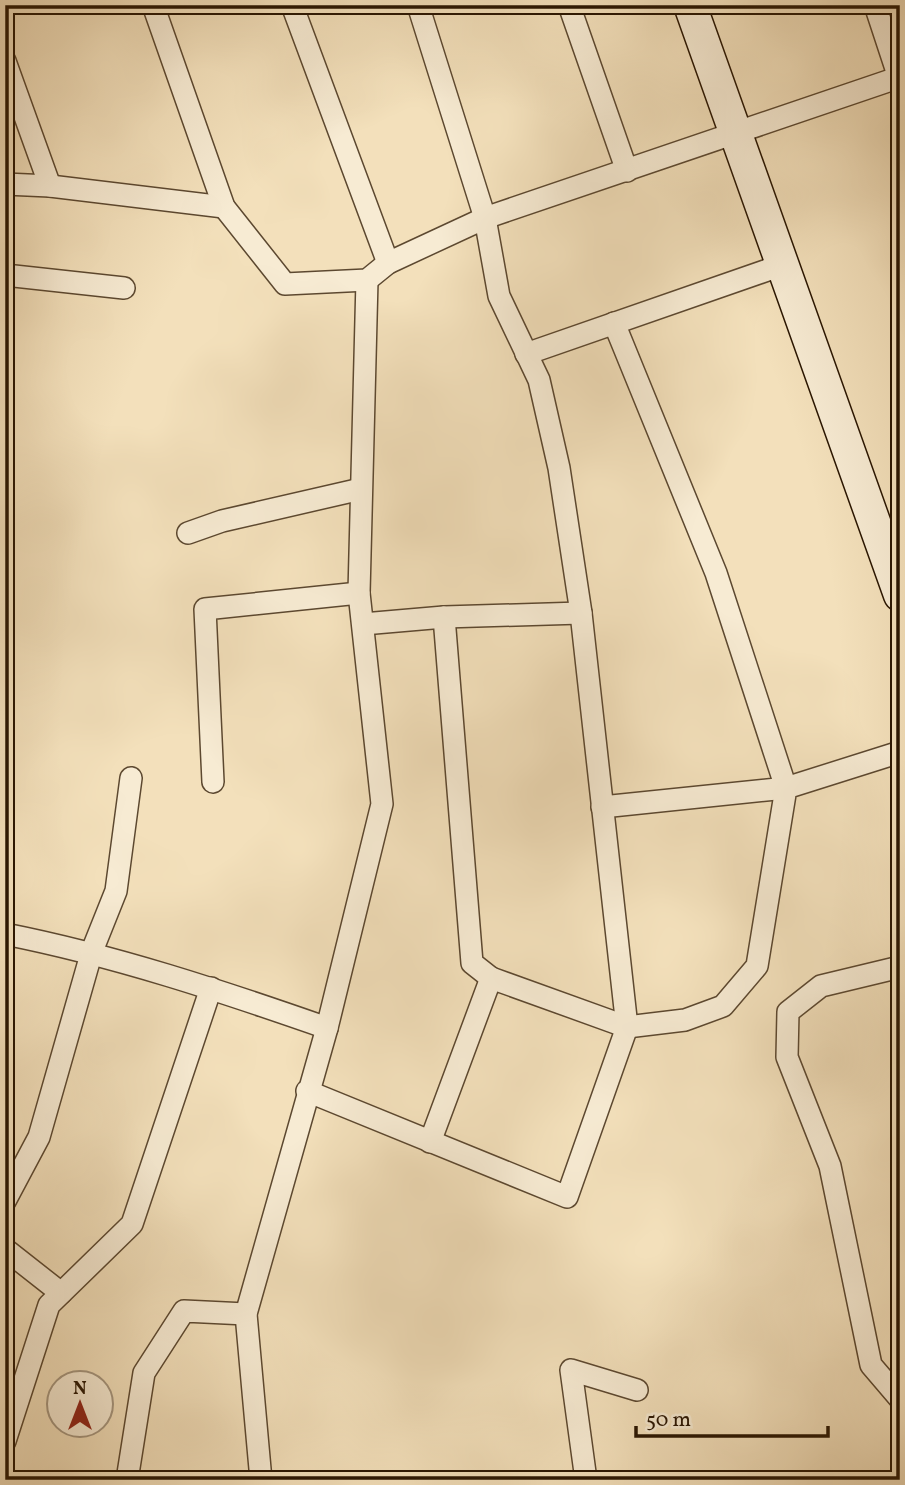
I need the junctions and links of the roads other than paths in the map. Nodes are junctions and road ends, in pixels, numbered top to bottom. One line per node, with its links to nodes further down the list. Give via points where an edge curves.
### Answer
1 (153, 5): 13 (street)
2 (292, 5): 15 (street)
3 (418, 5): 14 (street)
4 (569, 5): 10 (street)
5 (690, 5): 9 (street)
6 (875, 5): 8 (street)
7 (5, 61): 12 (street)
8 (899, 78): 9 (street)
9 (735, 136): 10 (street); 16 (street)
10 (627, 171): 14 (street)
11 (5, 184): 12 (street)
12 (50, 186): 13 (street)
13 (223, 207): 18 (street, via 285,284)
14 (485, 218): 15 (street); 21 (street, via 499,296)
15 (388, 263): 18 (street)
16 (782, 265): 20 (street); 25 (street)
17 (5, 275): 19 (street)
18 (367, 280): 22 (street)
19 (124, 288)
20 (614, 323): 21 (street); 32 (street, via 716,573)
21 (526, 354): 26 (street, via 539,380 559,468)
22 (361, 489): 23 (street); 24 (street)
23 (188, 533)
24 (359, 593): 28 (street); 31 (street, via 205,609)
25 (900, 595)
26 (581, 613): 27 (street); 33 (street)
27 (444, 617): 28 (street); 37 (street, via 472,963)
28 (363, 624): 40 (street, via 382,804)
29 (900, 752): 32 (street)
30 (131, 778): 35 (street, via 116,891)
31 (213, 782)
32 (786, 788): 33 (street); 39 (street, via 757,966 723,1006 685,1020)
33 (602, 807): 39 (street)
34 (5, 934): 35 (street)
35 (92, 951): 38 (street); 43 (street, via 39,1137)
36 (900, 967): 48 (street, via 821,986 788,1012 786,1058 830,1167 871,1365)
37 (491, 978): 39 (street); 42 (street)
38 (211, 988): 40 (street); 45 (street, via 132,1224)
39 (627, 1027): 42 (street, via 568,1197)
40 (327, 1028): 41 (street)
41 (307, 1091): 42 (street); 46 (street)
42 (430, 1142)
43 (5, 1201)
44 (5, 1249): 45 (street)
45 (61, 1293): 49 (street, via 49,1305)
46 (246, 1314): 50 (street, via 184,1311 144,1373); 51 (street)
47 (637, 1390): 52 (street, via 571,1370)
48 (900, 1399)
49 (5, 1441)
50 (127, 1480)
51 (261, 1480)
52 (586, 1480)

